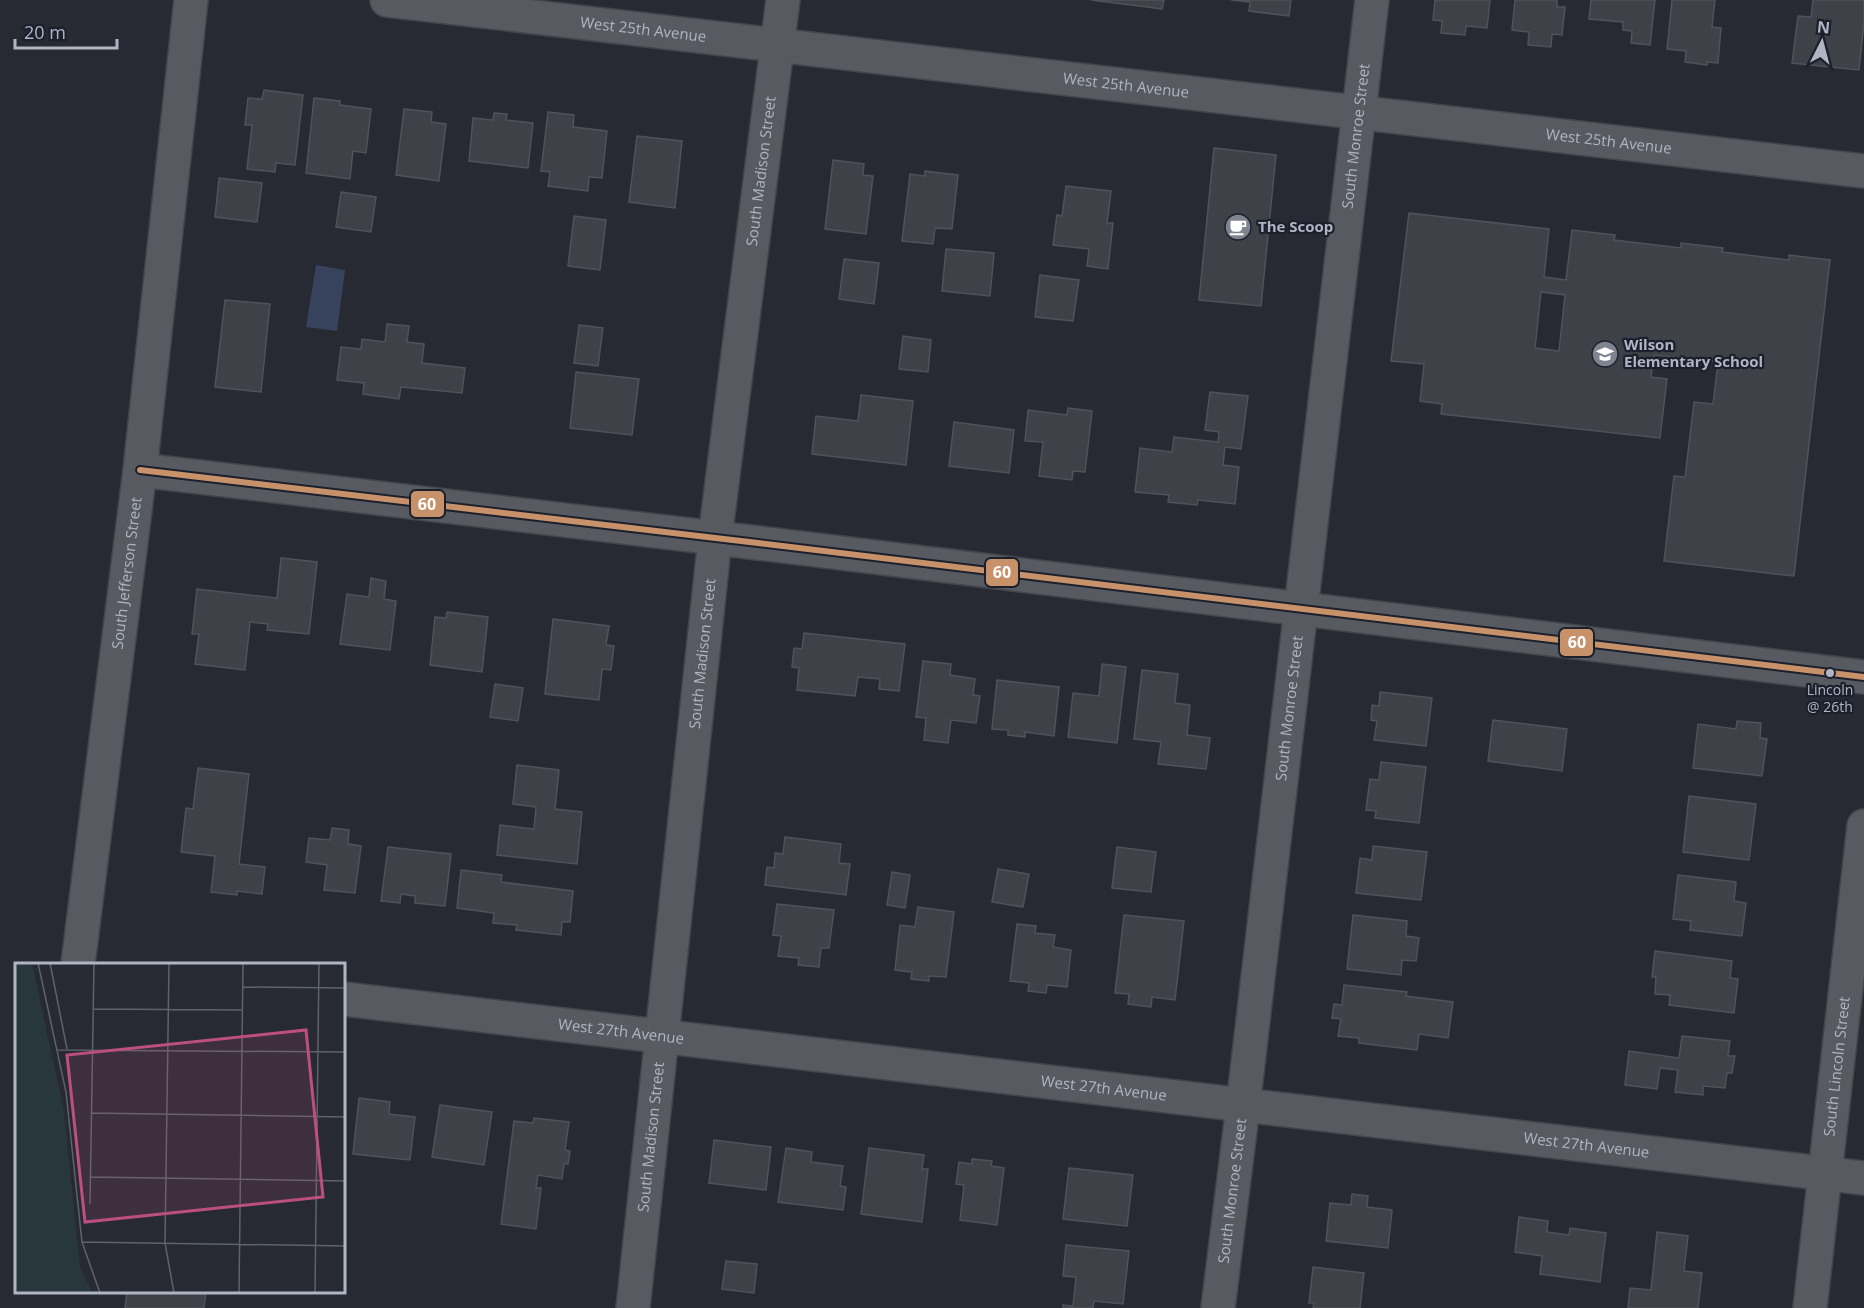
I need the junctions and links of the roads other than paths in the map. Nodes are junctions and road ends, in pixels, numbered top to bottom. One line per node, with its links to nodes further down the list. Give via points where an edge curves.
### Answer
1 (191, 0): 8 (street, South Jefferson Street)
2 (387, 0): 5 (street, West 25th Avenue)
3 (783, 0): 5 (street, South Madison Street)
4 (1372, 0): 6 (street, South Monroe Street)
5 (777, 45): 6 (street, West 25th Avenue); 9 (street, South Madison Street)
6 (1359, 112): 7 (street, West 25th Avenue); 10 (street, South Monroe Street)
7 (1864, 171)
8 (140, 470): 9 (street); 13 (street, South Jefferson Street)
9 (715, 538): 10 (street); 15 (street, South Madison Street)
10 (1300, 609): 11 (street); 16 (street, South Monroe Street)
11 (1864, 677)
12 (1864, 826): 17 (street, South Lincoln Street)
13 (78, 963)
14 (345, 999): 15 (street, West 27th Avenue)
15 (663, 1038): 16 (street, West 27th Avenue); 19 (street, South Madison Street)
16 (1243, 1106): 17 (street, West 27th Avenue); 20 (street, South Monroe Street)
17 (1825, 1174): 18 (street, West 27th Avenue); 21 (street, South Lincoln Street)
18 (1864, 1178)
19 (633, 1308)
20 (1218, 1308)
21 (1810, 1308)

